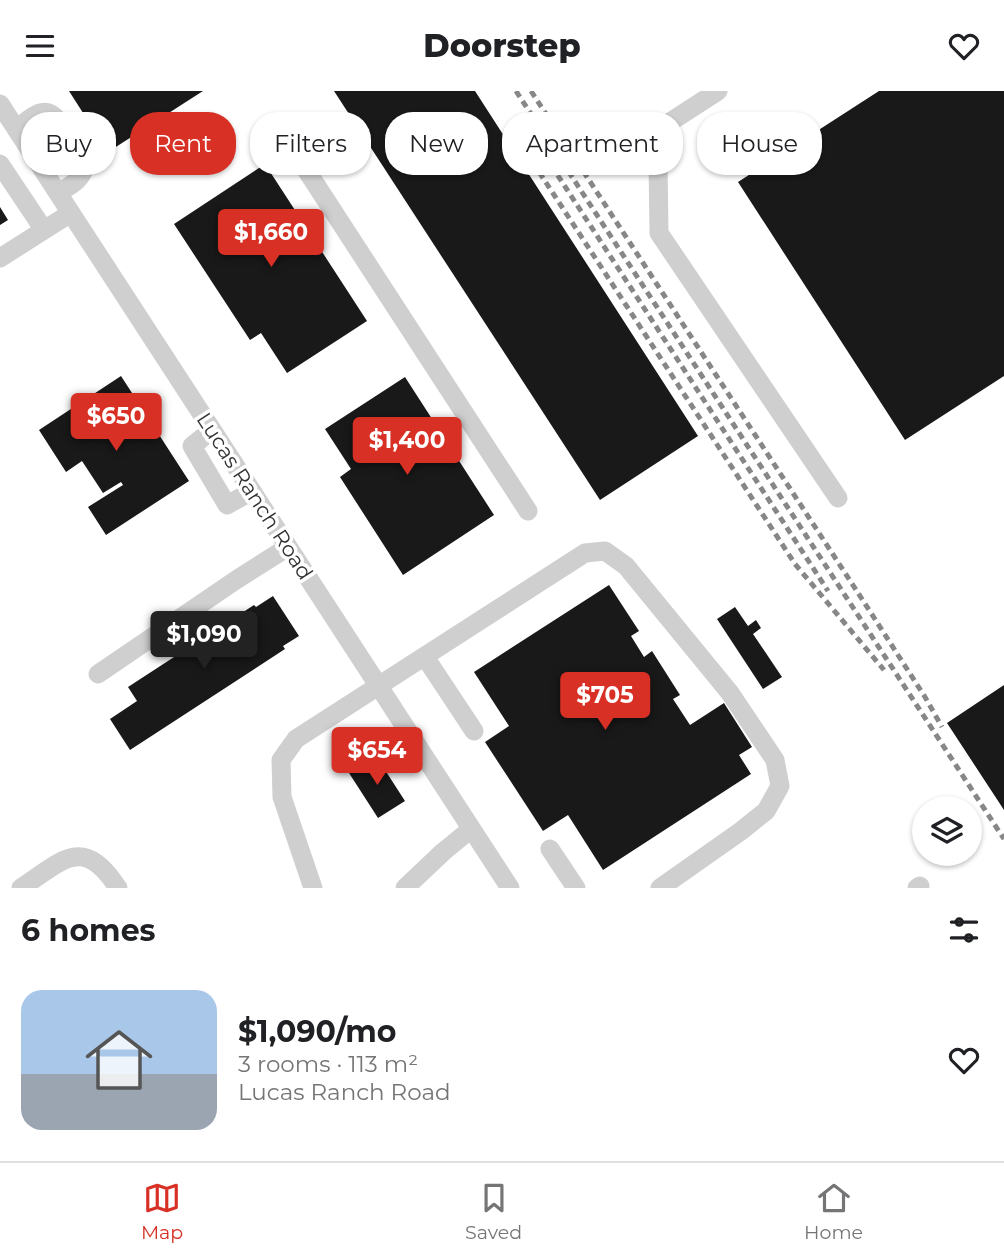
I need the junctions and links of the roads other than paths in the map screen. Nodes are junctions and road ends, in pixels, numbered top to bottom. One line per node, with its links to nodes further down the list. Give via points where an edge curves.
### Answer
1 (718, 91): 12 (street, via 667,124 657,161 659,233)
2 (0, 104): 3 (street, Lucas Ranch Road)
3 (16, 129): 6 (street, Lucas Ranch Road); 6 (street, via 42,111 55,117 86,166 77,181)
4 (0, 164): 8 (street)
5 (310, 175): 13 (street)
6 (58, 193): 7 (street, Lucas Ranch Road)
7 (71, 213): 8 (street); 10 (street, Lucas Ranch Road)
8 (44, 230): 9 (street)
9 (0, 258)
10 (212, 430): 11 (street, Lucas Ranch Road); 11 (street, via 192,446 227,505)
11 (252, 491): 14 (street, Lucas Ranch Road)
12 (838, 498)
13 (528, 511)
14 (288, 547): 16 (street); 17 (street, Lucas Ranch Road)
15 (425, 657): 17 (street); 18 (street); 21 (street, via 585,553 605,551 626,566 730,694 775,760 780,786 766,811)
16 (98, 674)
17 (379, 686): 19 (street, Lucas Ranch Road); 24 (street, via 296,739 281,760 282,797)
18 (474, 731)
19 (471, 828): 25 (street); 26 (street, Lucas Ranch Road)
20 (550, 849): 27 (street)
21 (664, 885)
22 (21, 888): 23 (street, via 76,856 96,862)
23 (118, 888)
24 (313, 888)
25 (405, 888)
26 (510, 888)
27 (576, 888)

